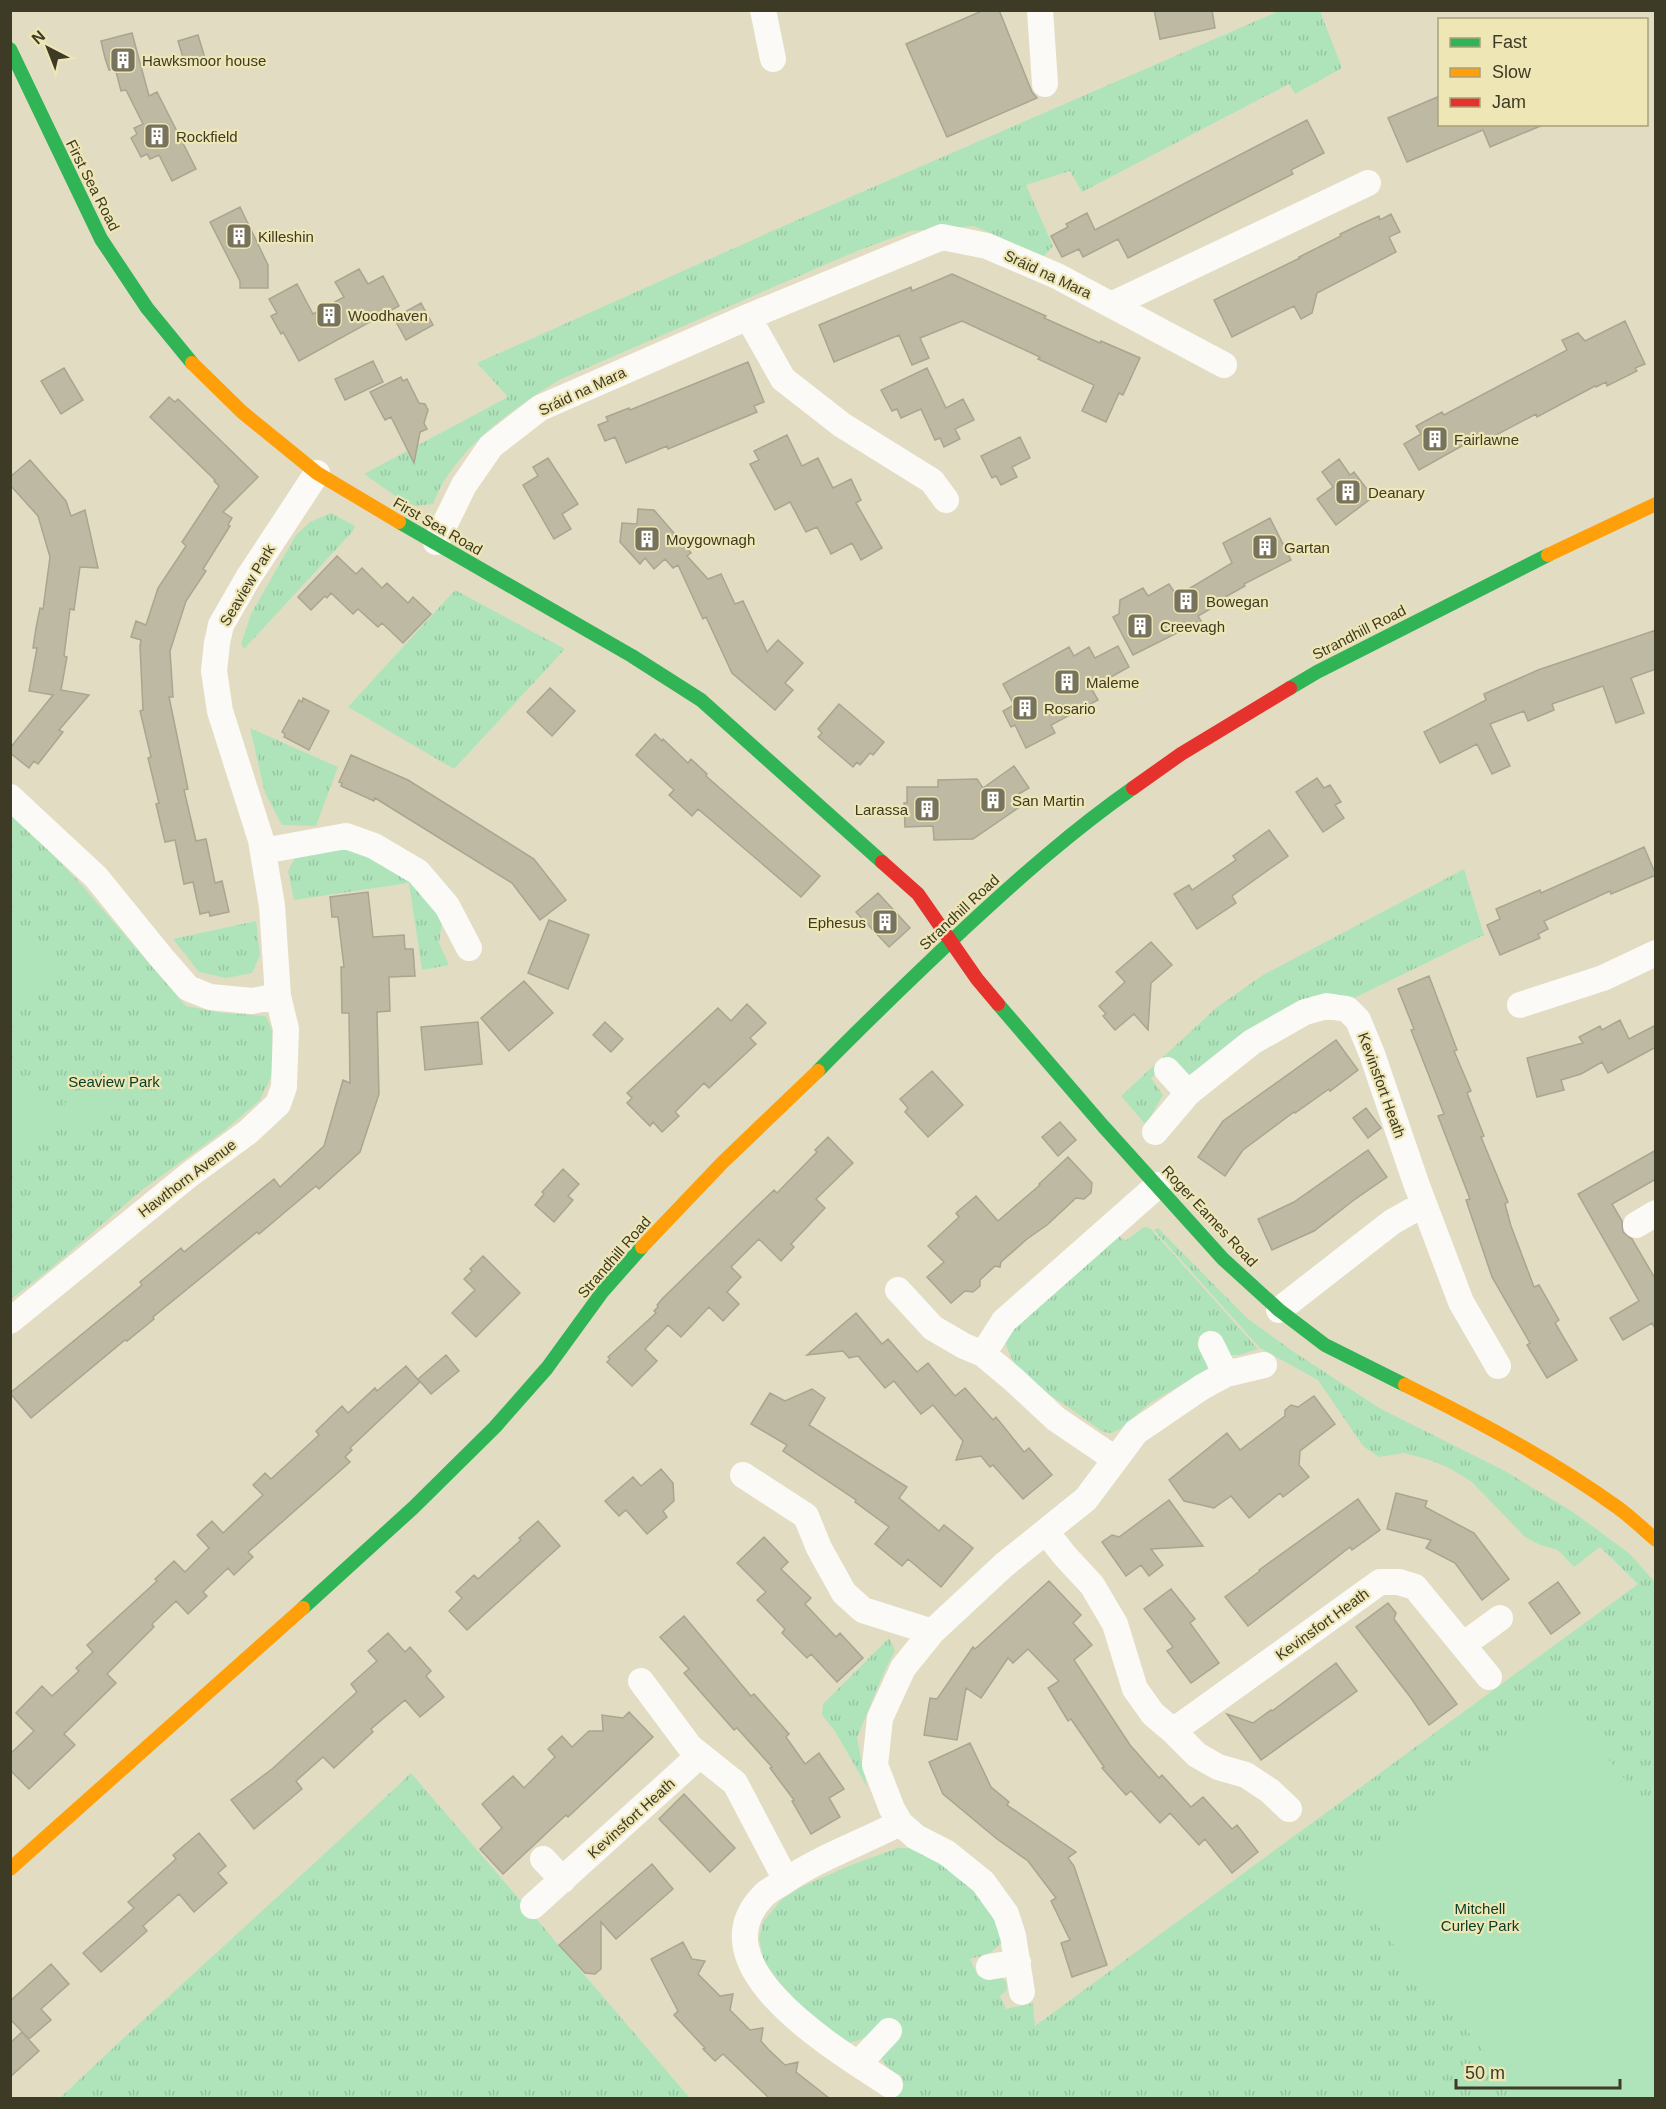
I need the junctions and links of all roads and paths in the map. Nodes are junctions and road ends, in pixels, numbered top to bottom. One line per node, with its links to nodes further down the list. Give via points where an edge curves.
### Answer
1 (763, 10): 4 (street)
2 (1040, 10): 5 (street)
3 (10, 49): 10 (main road, First Sea Road, via 100,239 147,308 209,380)
4 (773, 59)
5 (1045, 84)
6 (1368, 183): 7 (street)
7 (1111, 305): 8 (street, Sráid na Mara, via 987,246 942,237); 9 (street, Sráid na Mara)
8 (748, 317): 11 (street, via 783,379 842,425 932,481); 13 (street, Sráid na Mara, via 540,408 491,446 464,485)
9 (1224, 365)
10 (317, 473): 13 (main road, First Sea Road); 15 (street, Seaview Park, via 248,578 221,625 217,643 214,671 220,711)
11 (946, 500)
12 (1656, 504): 16 (main road, Strandhill Road, via 1317,672 1181,754 1026,872)
13 (436, 542): 16 (main road, First Sea Road, via 701,700 918,894)
14 (10, 797): 19 (street, via 96,877 188,988 210,997 252,1000)
15 (263, 851): 17 (street, via 346,836 374,846 418,872 447,906); 19 (street, Seaview Park, via 272,906)
16 (950, 941): 24 (main road, Roger Eames Road, via 984,987); 48 (main road, Strandhill Road, via 658,1229 603,1291 547,1368 495,1427 413,1508)
17 (469, 948)
18 (1656, 953): 20 (street, via 1603,978)
19 (278, 996): 28 (street, Hawthorn Avenue, via 286,1029 284,1087 278,1104)
20 (1520, 1005)
21 (1167, 1070): 22 (street)
22 (1188, 1093): 23 (street, Kevinsfort Heath); 25 (street, Kevinsfort Heath, via 1252,1042 1305,1012 1327,1006 1347,1009 1358,1020 1365,1037)
23 (1155, 1132)
24 (1158, 1185): 27 (main road, Roger Eames Road, via 1223,1259); 30 (street, via 1004,1321)
25 (1424, 1204): 27 (street, via 1392,1222); 32 (street, Kevinsfort Heath, via 1461,1302)
26 (898, 1290): 30 (street, via 933,1328)
27 (1279, 1310): 37 (main road, Roger Eames Road, via 1325,1345 1490,1427 1563,1471 1619,1508)
28 (10, 1321)
29 (1211, 1344): 33 (street)
30 (983, 1354): 34 (street, via 1056,1419)
31 (1264, 1365): 33 (street)
32 (1498, 1366)
33 (1226, 1374): 34 (street, via 1136,1432)
34 (1115, 1459): 36 (street, via 1086,1499)
35 (743, 1475): 39 (street, via 806,1516 844,1593 863,1610)
36 (1046, 1532): 39 (street); 43 (street, via 1092,1585 1115,1624 1135,1689 1153,1714)
37 (1656, 1540)
38 (1500, 1618): 40 (street)
39 (932, 1632): 46 (street, via 903,1668 880,1718 875,1765)
40 (1463, 1645): 41 (street, Kevinsfort Heath); 43 (street, Kevinsfort Heath, via 1415,1587 1380,1582)
41 (1489, 1677)
42 (641, 1681): 44 (street)
43 (1173, 1731): 45 (street, via 1197,1755 1218,1767 1246,1775)
44 (700, 1755): 49 (street, Kevinsfort Heath); 50 (street, via 735,1783)
45 (1289, 1809)
46 (900, 1823): 50 (street); 52 (street, via 916,1837 947,1853 982,1882 1006,1914)
47 (543, 1858): 49 (street)
48 (10, 1869)
49 (562, 1880): 51 (street, Kevinsfort Heath)
50 (786, 1880): 56 (street, via 764,1895 747,1918 744,1942 754,1969 804,2026)
51 (533, 1906)
52 (1018, 1962): 53 (street); 54 (street)
53 (989, 1967)
54 (1022, 1992)
55 (889, 2031): 56 (street)
56 (858, 2064): 57 (street)
57 (890, 2085)

